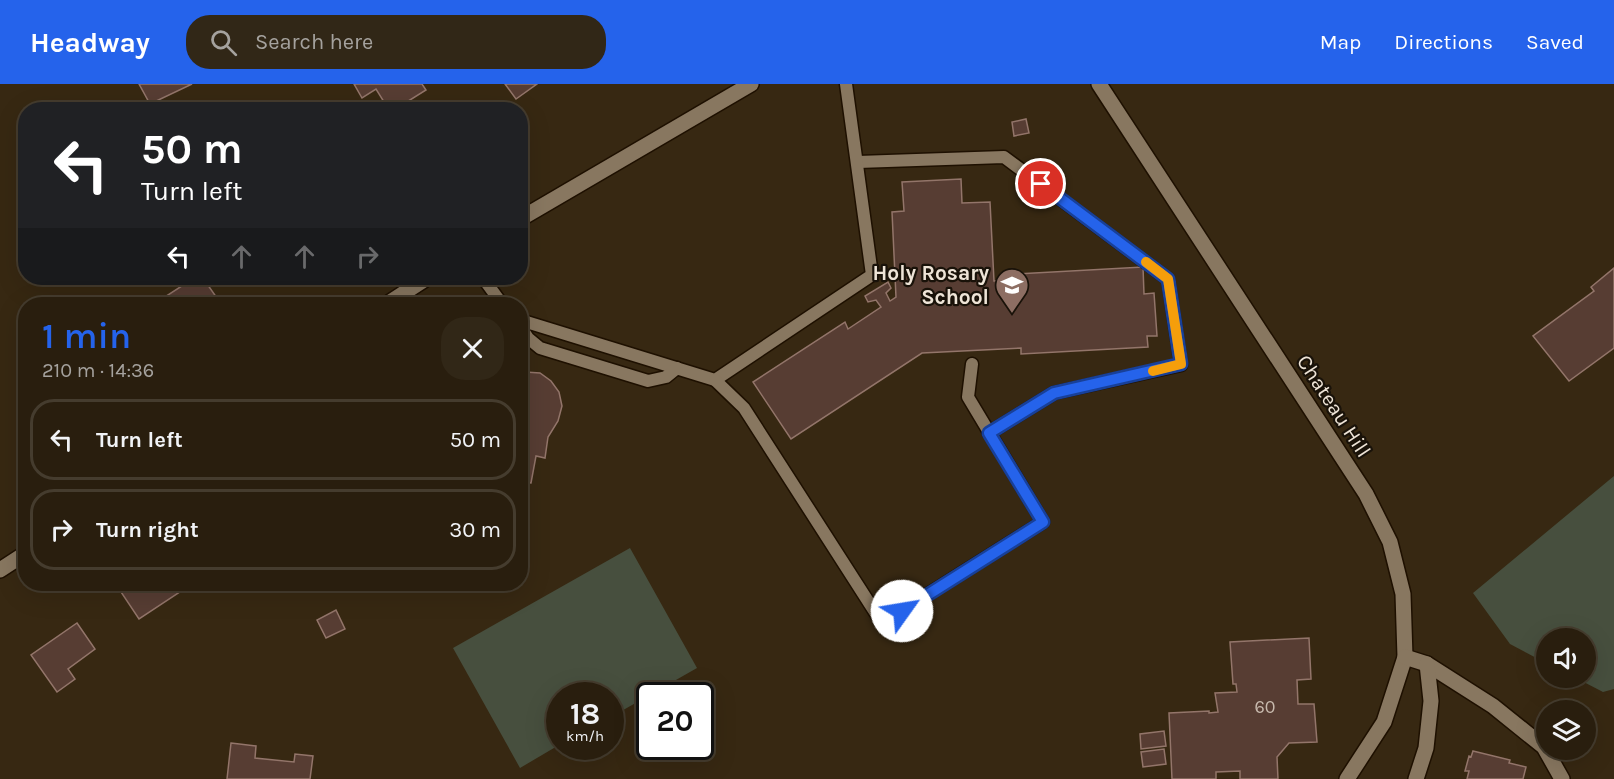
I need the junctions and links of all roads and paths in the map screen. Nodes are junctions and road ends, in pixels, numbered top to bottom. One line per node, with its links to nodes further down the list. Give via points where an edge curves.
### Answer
1 (751, 84): 5 (street)
2 (846, 84): 4 (lane)
3 (1099, 84): 16 (street, Chateau Hill, via 1366,494 1390,542 1402,594)
4 (858, 162): 12 (lane, via 872,275); 13 (lane, via 1004,157 1168,279 1181,364 1054,393)
5 (528, 214)
6 (416, 285): 7 (street)
7 (398, 297)
8 (528, 322): 11 (lane)
9 (528, 338): 11 (lane, via 540,348 648,381 666,377)
10 (972, 364): 13 (lane, via 968,398)
11 (677, 368): 12 (lane)
12 (715, 380): 13 (lane, via 744,408 882,623 1043,522)
13 (989, 433)
14 (18, 558): 15 (street)
15 (0, 570)
16 (1405, 657): 17 (street); 18 (street, Chateau Hill, via 1384,722)
17 (1427, 664): 19 (street, via 1431,701 1426,748); 20 (street, via 1493,706 1544,747)
18 (1347, 779)
19 (1416, 779)
20 (1562, 779)

